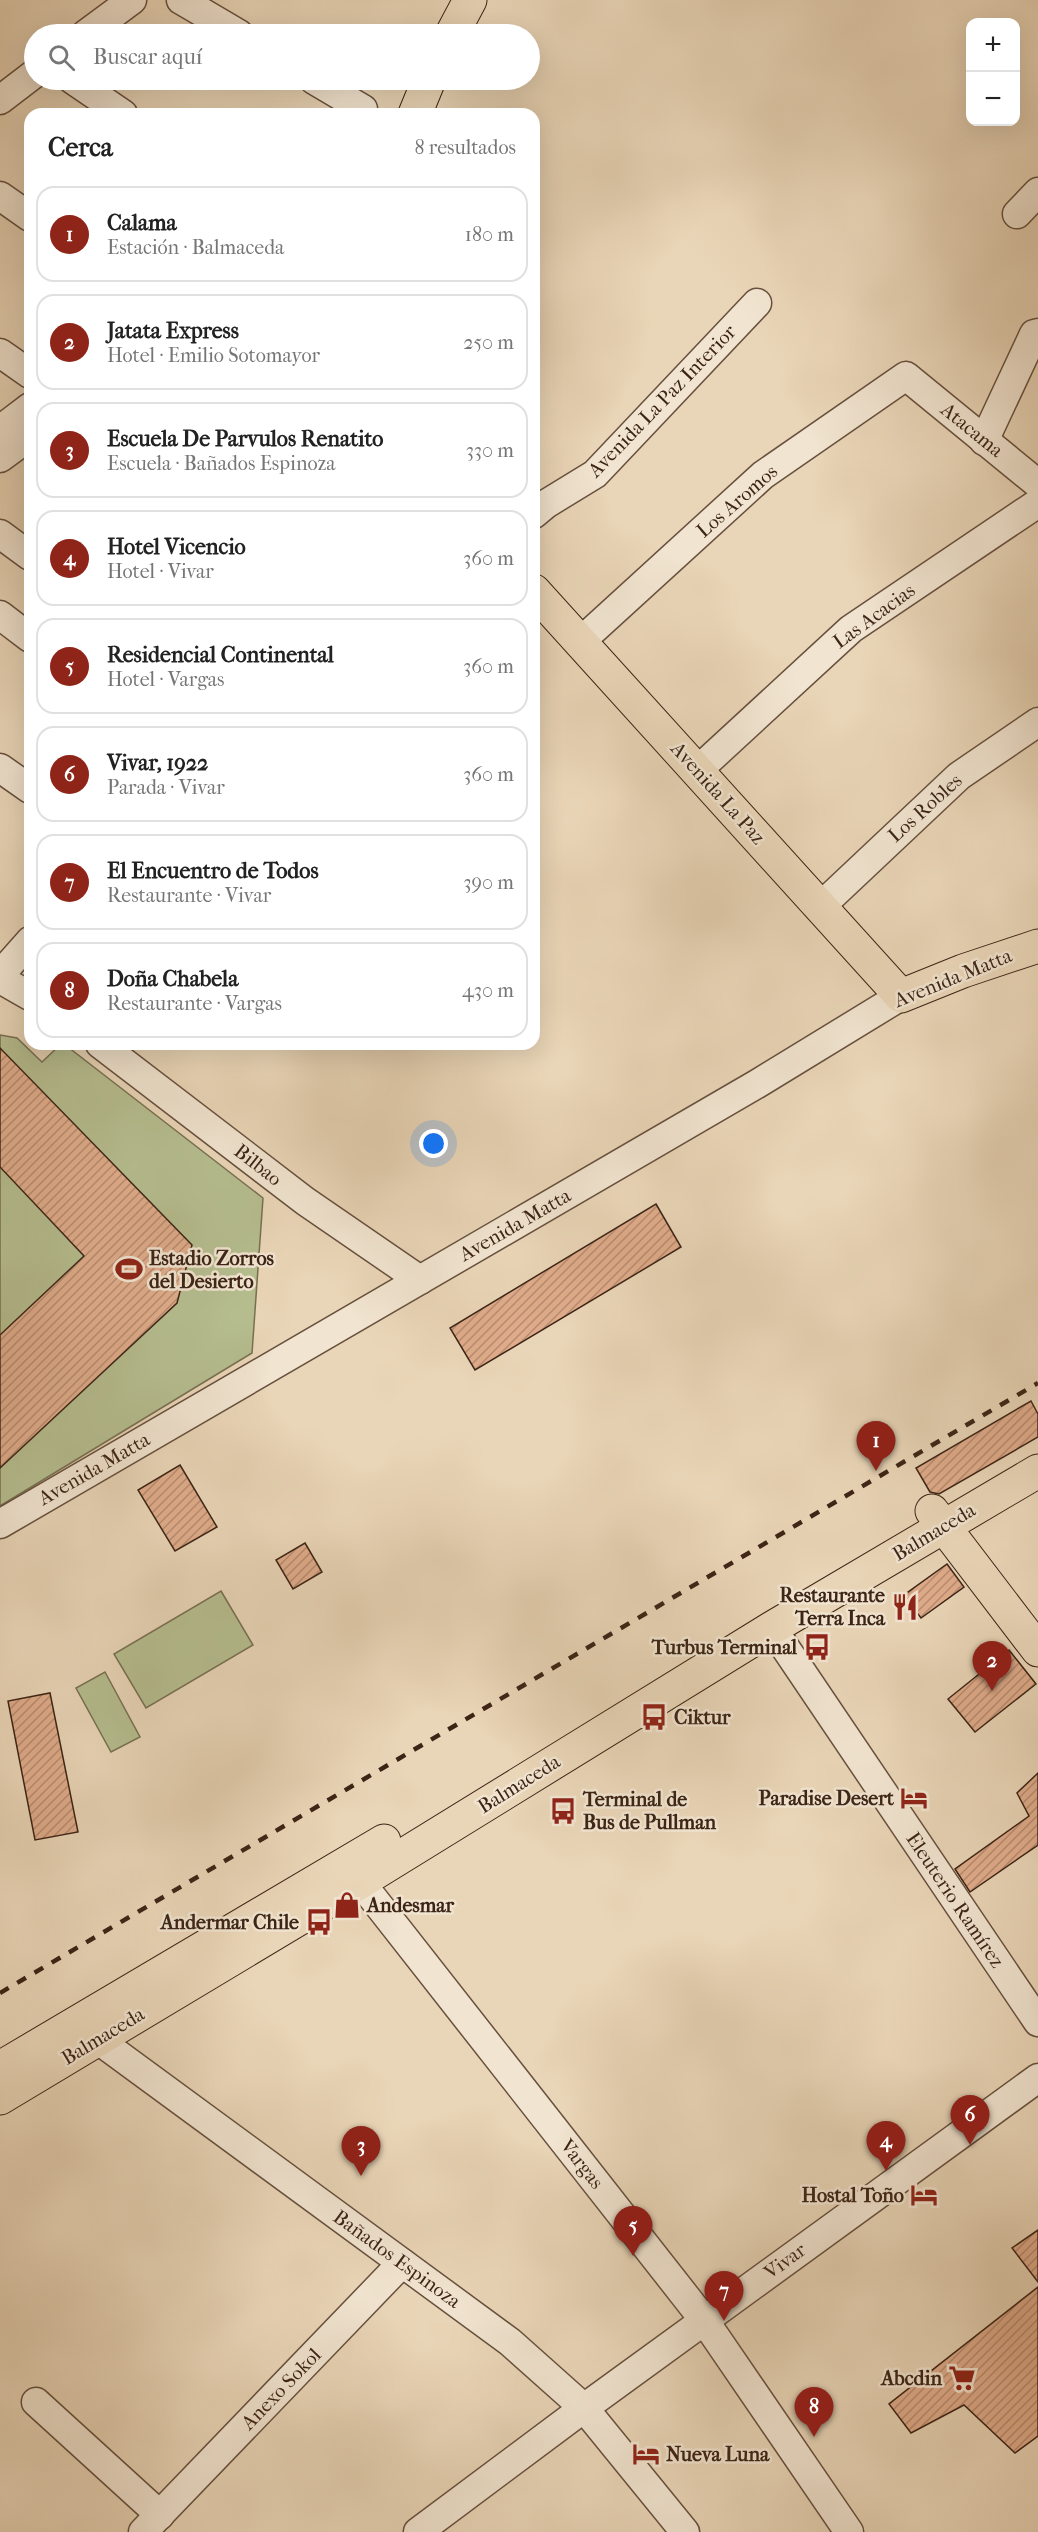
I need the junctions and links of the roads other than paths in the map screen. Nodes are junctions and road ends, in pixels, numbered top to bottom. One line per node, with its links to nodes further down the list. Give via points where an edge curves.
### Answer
1 (132, 0): 4 (street)
2 (181, 0): 5 (street)
3 (465, 2): 6 (main road)
4 (100, 24)
5 (222, 24)
6 (456, 24)
7 (24, 82): 11 (street)
8 (88, 90): 12 (street)
9 (331, 90): 13 (street)
10 (425, 90): 14 (main road)
11 (0, 100)
12 (114, 108)
13 (361, 108)
14 (417, 108)
15 (1038, 192): 18 (street)
16 (0, 196): 17 (street)
17 (24, 213)
18 (1017, 214)
19 (757, 303): 31 (street, Avenida La Paz Interior, via 595,474)
20 (1038, 333): 27 (street, via 1034,334)
21 (0, 353): 22 (street)
22 (24, 370)
23 (906, 376): 27 (street, Atacama); 37 (street, Los Aromos, via 763,475)
24 (24, 412): 25 (street)
25 (0, 430)
26 (24, 440): 28 (street)
27 (984, 441): 29 (street, Atacama)
28 (0, 458)
29 (1038, 484)
30 (1038, 503): 40 (street, Las Acacias, via 851,628)
31 (540, 509)
32 (0, 534): 33 (street)
33 (24, 552)
34 (540, 598): 37 (main road, Avenida La Paz)
35 (0, 615): 36 (street)
36 (24, 633)
37 (580, 642): 40 (main road, Avenida La Paz)
38 (1038, 723): 42 (street, Los Robles, via 959,776)
39 (0, 768): 41 (street)
40 (698, 770): 42 (main road, Avenida La Paz)
41 (24, 785)
42 (821, 906): 47 (main road, Avenida La Paz)
43 (1038, 946): 47 (main road, Avenida Matta)
44 (24, 947): 45 (street)
45 (0, 977): 46 (street)
46 (24, 992)
47 (901, 996): 49 (street, Avenida Matta)
48 (108, 1050): 49 (street, Bilbao, via 305,1202)
49 (420, 1280): 53 (street, Avenida Matta)
50 (1038, 1452): 52 (main road, Balmaceda)
51 (1038, 1472): 52 (main road, Balmaceda)
52 (938, 1519): 54 (main road, Balmaceda); 55 (main road); 56 (main road, Balmaceda)
53 (0, 1524)
54 (772, 1628): 56 (main road, Balmaceda); 57 (street, Eleuterio Ramírez)
55 (1038, 1650)
56 (353, 1873): 58 (main road, Balmaceda); 63 (street, Vargas)
57 (1038, 2022)
58 (86, 2032): 59 (main road, Balmaceda); 61 (main road, Balmaceda); 62 (street, Bañados Espinoza)
59 (0, 2068)
60 (1038, 2078): 63 (street, Vivar)
61 (0, 2098)
62 (402, 2263): 65 (street, Bañados Espinoza, via 510,2342); 66 (street, Anexo Sokol)
63 (704, 2320): 65 (street, Vivar); 69 (street, Vargas)
64 (36, 2402): 66 (street, Anexo Sokol)
65 (584, 2408): 67 (street, Vivar); 68 (street, Bañados Espinoza)
66 (151, 2523)
67 (418, 2532)
68 (685, 2532)
69 (849, 2532)

